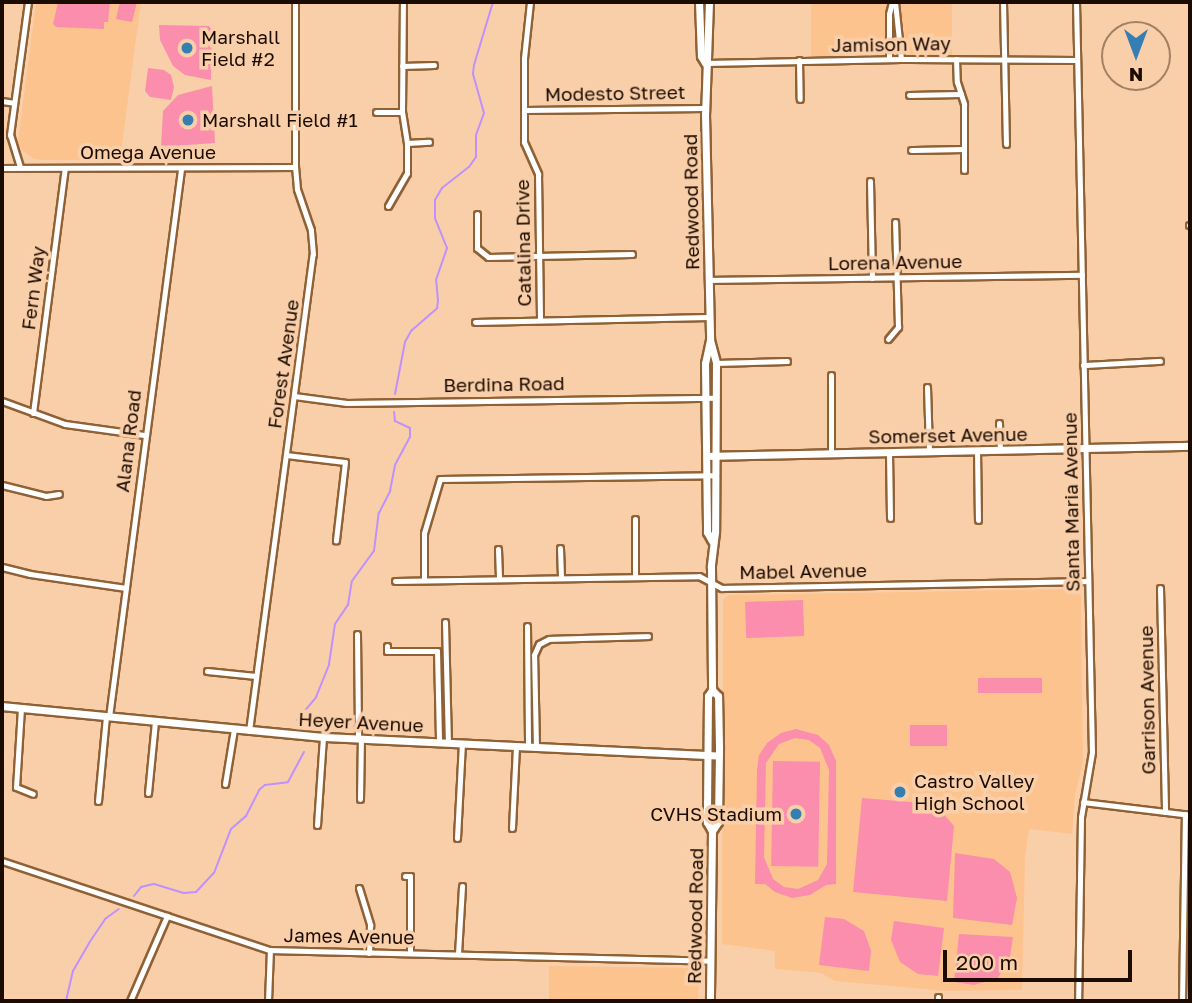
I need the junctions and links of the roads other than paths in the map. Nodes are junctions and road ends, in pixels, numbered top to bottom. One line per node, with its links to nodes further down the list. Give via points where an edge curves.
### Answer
1 (28, 2): 23 (street)
2 (295, 2): 34 (street, Forest Avenue)
3 (403, 2): 18 (street)
4 (530, 2): 25 (street, Catalina Drive)
5 (699, 2): 16 (main road, Redwood Road)
6 (709, 2): 16 (main road, Redwood Road)
7 (894, 2): 11 (street, via 889,14); 12 (street)
8 (1003, 2): 15 (street)
9 (1076, 2): 14 (street, Santa Maria Avenue)
10 (956, 58): 12 (street, Jamison Way); 15 (street, Jamison Way); 19 (street)
11 (889, 59): 12 (street, Jamison Way); 13 (street, Jamison Way)
12 (901, 59)
13 (799, 60): 16 (street, Jamison Way); 21 (street)
14 (1077, 60): 15 (street, Jamison Way); 45 (street, Santa Maria Avenue)
15 (1004, 61): 30 (street)
16 (705, 63): 24 (main road, Redwood Road)
17 (434, 65): 18 (street)
18 (402, 66): 27 (street)
19 (961, 94): 20 (street); 31 (street)
20 (909, 95)
21 (800, 99)
22 (2, 101): 23 (street)
23 (14, 103): 33 (street, via 10,139)
24 (705, 108): 25 (street, Modesto Street); 48 (main road, Redwood Road)
25 (524, 110): 44 (street, Catalina Drive, via 526,150 538,174)
26 (376, 112): 27 (street)
27 (402, 112): 29 (street)
28 (429, 142): 29 (street)
29 (407, 144): 40 (street, via 407,173)
30 (1006, 144)
31 (964, 149): 32 (street); 38 (street)
32 (911, 150)
33 (20, 167): 35 (street, Omega Avenue); 36 (street, Omega Avenue)
34 (295, 167): 37 (street, Omega Avenue); 60 (street, Forest Avenue, via 313,254)
35 (2, 168)
36 (65, 168): 37 (street, Omega Avenue); 64 (street, Fern Way)
37 (181, 169): 66 (street, Alana Road)
38 (964, 170)
39 (870, 181): 47 (street)
40 (388, 206)
41 (477, 214): 44 (street, via 481,254)
42 (895, 222): 46 (street)
43 (632, 254): 44 (street)
44 (539, 256): 50 (street, Catalina Drive)
45 (1082, 275): 46 (street, Lorena Avenue); 57 (street, Santa Maria Avenue)
46 (897, 277): 47 (street, Lorena Avenue); 52 (street, via 898,327)
47 (872, 278): 48 (street, Lorena Avenue)
48 (708, 280): 49 (main road, Redwood Road)
49 (709, 317): 50 (street); 53 (main road, Redwood Road)
50 (540, 320): 51 (street)
51 (475, 321)
52 (888, 339)
53 (710, 340): 56 (main road, Redwood Road); 61 (main road, Redwood Road, via 705,353)
54 (787, 361): 56 (street)
55 (1160, 361): 57 (street)
56 (716, 363): 62 (main road, Redwood Road)
57 (1083, 365): 68 (street, Santa Maria Avenue)
58 (831, 375): 72 (street)
59 (928, 387): 71 (street)
60 (294, 396): 61 (street, Berdina Road, via 347,402); 74 (street, Forest Avenue)
61 (706, 398): 62 (street, Berdina Road); 75 (main road, Redwood Road)
62 (715, 398): 75 (main road, Redwood Road)
63 (2, 401): 64 (street)
64 (33, 413): 66 (street, via 80,427)
65 (999, 423): 69 (street)
66 (144, 435): 93 (street, Alana Road)
67 (1190, 446): 68 (main road, Somerset Avenue)
68 (1086, 448): 69 (main road, Somerset Avenue); 91 (street, Santa Maria Avenue)
69 (1000, 449): 70 (main road, Somerset Avenue)
70 (977, 450): 71 (main road, Somerset Avenue); 81 (street)
71 (929, 452): 73 (main road, Somerset Avenue)
72 (831, 453): 73 (main road, Somerset Avenue); 75 (main road, Somerset Avenue)
73 (889, 453): 79 (street)
74 (286, 455): 82 (street, via 345,462); 103 (street, Forest Avenue)
75 (711, 456): 76 (main road, Redwood Road)
76 (711, 475): 88 (street, via 440,479 424,533); 92 (main road, Redwood Road, via 707,532 712,541)
77 (2, 485): 78 (street, via 46,496)
78 (59, 494)
79 (890, 518)
80 (635, 519): 86 (street)
81 (978, 520)
82 (337, 540)
83 (560, 548): 87 (street)
84 (498, 549): 89 (street)
85 (2, 567): 93 (street)
86 (635, 577): 87 (street, Mabel Avenue); 92 (street, Mabel Avenue, via 699,576)
87 (561, 578): 89 (street, Mabel Avenue)
88 (424, 579): 89 (street, Mabel Avenue); 90 (street, Mabel Avenue)
89 (499, 579)
90 (395, 581)
91 (1088, 582): 92 (street, Mabel Avenue, via 733,587); 124 (street, Santa Maria Avenue, via 1092,752)
92 (711, 583): 104 (main road, Redwood Road)
93 (126, 588): 107 (street, Alana Road)
94 (1160, 588): 128 (street, Garrison Avenue)
95 (444, 622): 113 (street)
96 (527, 626): 98 (street)
97 (357, 634): 112 (street)
98 (527, 634): 99 (street); 116 (street)
99 (518, 635)
100 (648, 636): 116 (street, via 549,639 539,644 534,655)
101 (387, 646): 113 (street, via 387,651 438,651)
102 (207, 671): 103 (street)
103 (256, 676): 110 (street, Forest Avenue)
104 (712, 690): 117 (main road, Redwood Road, via 708,696); 118 (main road, Redwood Road, via 718,696)
105 (2, 706): 106 (main road, Heyer Avenue)
106 (21, 708): 107 (main road, Heyer Avenue); 121 (street, via 16,787)
107 (107, 717): 108 (main road, Heyer Avenue); 123 (street, Alana Road)
108 (155, 722): 109 (main road, Heyer Avenue); 120 (street)
109 (234, 729): 110 (main road, Heyer Avenue); 119 (street)
110 (249, 730): 111 (main road, Heyer Avenue)
111 (324, 737): 112 (main road, Heyer Avenue); 130 (street)
112 (360, 738): 113 (main road, Heyer Avenue); 122 (street)
113 (444, 742): 114 (main road, Heyer Avenue)
114 (462, 744): 115 (main road, Heyer Avenue); 133 (street)
115 (516, 746): 116 (main road, Heyer Avenue); 127 (street)
116 (532, 747): 117 (main road, Heyer Avenue)
117 (708, 756): 118 (main road, Heyer Avenue); 132 (main road, Redwood Road, via 707,822)
118 (719, 756): 132 (main road, Redwood Road, via 718,822)
119 (225, 784)
120 (148, 793)
121 (33, 794)
122 (360, 799)
123 (98, 801)
124 (1083, 802): 128 (street); 147 (street, Santa Maria Avenue)
125 (523, 811): 127 (street)
126 (504, 812): 127 (street)
127 (513, 812): 131 (street)
128 (1165, 812): 129 (street)
129 (1187, 815): 148 (street)
130 (317, 825)
131 (513, 828)
132 (712, 831): 143 (main road, Redwood Road)
133 (457, 838)
134 (2, 861): 138 (street, James Avenue)
135 (405, 876): 141 (street, via 410,876)
136 (462, 886): 142 (street)
137 (359, 888): 140 (street, via 369,921)
138 (167, 916): 139 (street, James Avenue); 144 (street)
139 (270, 950): 140 (street, James Avenue); 145 (street)
140 (369, 953): 141 (street, James Avenue)
141 (410, 953): 142 (street, James Avenue)
142 (458, 954): 143 (street, James Avenue)
143 (710, 961): 146 (main road, Redwood Road)
144 (130, 1001)
145 (268, 1001)
146 (710, 1001)
147 (1078, 1001)
148 (1182, 1001)

